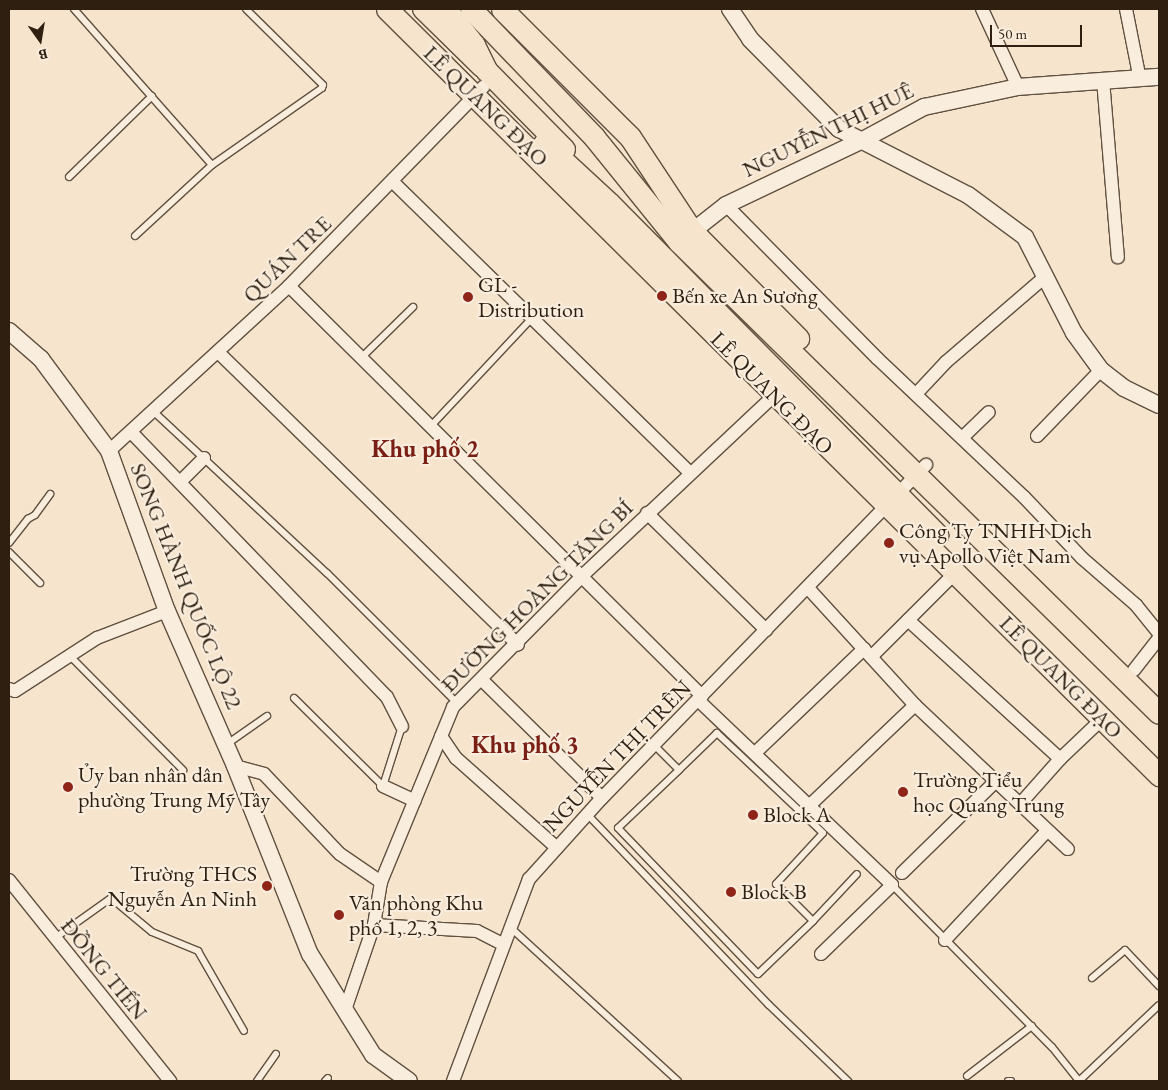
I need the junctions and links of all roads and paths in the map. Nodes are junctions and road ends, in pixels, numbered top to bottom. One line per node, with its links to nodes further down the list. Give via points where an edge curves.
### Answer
1 (74, 9): 17 (lane)
2 (246, 9): 21 (lane, via 323,85)
3 (387, 9): 15 (highway, LÊ QUANG ĐẠO)
4 (401, 9): 15 (highway, LÊ QUANG ĐẠO)
5 (423, 9): 15 (main road)
6 (446, 9): 15 (highway, LÊ QUANG ĐẠO, via 474,45)
7 (471, 9): 20 (highway, LÊ QUANG ĐẠO)
8 (502, 9): 18 (highway, LÊ QUANG ĐẠO)
9 (730, 9): 19 (street, via 750,39 789,81 839,128)
10 (982, 9): 16 (street)
11 (1126, 9): 14 (street)
12 (1159, 77): 14 (street, NGUYỄN THỊ HUÊ)
13 (1103, 80): 14 (street, NGUYỄN THỊ HUÊ); 16 (street, NGUYỄN THỊ HUÊ); 27 (street)
14 (1140, 80)
15 (482, 84): 23 (street, QUÁN TRE); 37 (highway, LÊ QUANG ĐẠO); 41 (highway, LÊ QUANG ĐẠO, via 543,126 609,203)
16 (1018, 86): 19 (street, NGUYỄN THỊ HUÊ, via 924,107)
17 (152, 96): 21 (lane); 22 (lane)
18 (589, 96): 20 (highway); 26 (highway, LÊ QUANG ĐẠO, via 630,137)
19 (861, 141): 24 (street, NGUYỄN THỊ HUÊ); 28 (street, via 968,195 1024,237)
20 (606, 150): 26 (highway, LÊ QUANG ĐẠO)
21 (212, 165): 25 (lane)
22 (68, 177)
23 (393, 182): 29 (street, QUÁN TRE); 31 (street)
24 (726, 205): 26 (street, NGUYỄN THỊ HUÊ); 36 (street)
25 (135, 236)
26 (685, 237): 48 (highway, LÊ QUANG ĐẠO)
27 (1118, 257)
28 (1046, 276): 35 (street, via 1074,333); 36 (street, via 946,362)
29 (289, 286): 33 (street, QUÁN TRE); 34 (street)
30 (413, 307): 34 (lane)
31 (533, 317): 42 (lane); 49 (street)
32 (9, 331): 46 (street, SONG HÀNH QUỐC LỘ 22, via 41,359)
33 (218, 352): 39 (street, QUÁN TRE); 65 (street)
34 (360, 359): 42 (street)
35 (1101, 370): 38 (street, via 1124,388); 44 (street)
36 (916, 394): 45 (street)
37 (775, 395): 41 (highway, LÊ QUANG ĐẠO); 49 (street, ĐƯỜNG HOÀNG TĂNG BÍ)
38 (1159, 405)
39 (153, 411): 43 (street, QUÁN TRE); 47 (lane)
40 (989, 412): 45 (street)
41 (815, 425): 52 (highway, LÊ QUANG ĐẠO)
42 (430, 427): 57 (street)
43 (130, 432): 46 (street, QUÁN TRE); 50 (street)
44 (1037, 436)
45 (962, 438): 63 (street, via 1082,558 1136,605)
46 (109, 452): 60 (street, SONG HÀNH QUỐC LỘ 22)
47 (204, 458): 50 (street); 74 (lane, via 327,573)
48 (922, 469): 52 (street, NGUYỄN THỊ TRÊN); 68 (highway, LÊ QUANG ĐẠO); 76 (highway, LÊ QUANG ĐẠO)
49 (690, 473): 53 (street, ĐƯỜNG HOÀNG TĂNG BÍ)
50 (180, 482): 79 (street, via 387,697)
51 (50, 494): 54 (lane)
52 (892, 501): 56 (highway, LÊ QUANG ĐẠO); 59 (street, NGUYỄN THỊ TRÊN); 84 (highway, LÊ QUANG ĐẠO)
53 (648, 513): 57 (street, ĐƯỜNG HOÀNG TĂNG BÍ); 62 (street)
54 (9, 543)
55 (9, 552): 58 (lane)
56 (956, 572): 61 (street); 78 (highway, LÊ QUANG ĐẠO)
57 (582, 576): 65 (street, ĐƯỜNG HOÀNG TĂNG BÍ); 73 (street)
58 (40, 582)
59 (808, 588): 62 (street, NGUYỄN THỊ TRÊN); 66 (street)
60 (167, 611): 67 (street, via 97,638); 81 (street, SONG HÀNH QUỐC LỘ 22)
61 (908, 620): 66 (street); 85 (street)
62 (766, 630): 73 (street, NGUYỄN THỊ TRÊN)
63 (1159, 633)
64 (1159, 638): 68 (street)
65 (518, 645): 69 (street, ĐƯỜNG HOÀNG TĂNG BÍ)
66 (868, 654): 75 (street); 83 (street)
67 (70, 656): 70 (street, via 15,691); 87 (lane)
68 (1134, 670): 71 (highway, LÊ QUANG ĐẠO)
69 (482, 680): 74 (street, ĐƯỜNG HOÀNG TĂNG BÍ); 92 (street)
70 (9, 689)
71 (1159, 695)
72 (294, 698): 91 (lane)
73 (700, 698): 82 (street, NGUYỄN THỊ TRÊN); 83 (street)
74 (457, 703): 80 (street, ĐƯỜNG HOÀNG TĂNG BÍ)
75 (915, 705): 90 (street); 95 (street)
76 (1159, 713)
77 (267, 716): 81 (lane)
78 (1103, 718): 85 (street); 89 (highway, LÊ QUANG ĐẠO)
79 (402, 726): 91 (lane)
80 (441, 736): 93 (street, ĐƯỜNG HOÀNG TĂNG BÍ); 98 (street, via 456,758)
81 (226, 744): 86 (street, SONG HÀNH QUỐC LỘ 22)
82 (654, 745): 88 (lane); 92 (street, NGUYỄN THỊ TRÊN)
83 (756, 753): 95 (street)
84 (1159, 758)
85 (1060, 759): 94 (street)
86 (235, 766): 103 (street, via 264,774 340,854); 115 (street, SONG HÀNH QUỐC LỘ 22, via 310,954)
87 (183, 770)
88 (679, 770): 105 (lane, via 718,733 823,833 776,884); 105 (lane, via 618,828 758,974)
89 (1159, 775)
90 (996, 781): 94 (street); 100 (street)
91 (383, 786): 93 (street)
92 (602, 798): 96 (street, NGUYỄN THỊ TRÊN)
93 (415, 801): 103 (street, ĐƯỜNG HOÀNG TĂNG BÍ)
94 (1020, 804): 97 (street)
95 (810, 805): 104 (street)
96 (587, 814): 98 (street, NGUYỄN THỊ TRÊN); 125 (lane, via 769,1005)
97 (1047, 831): 99 (street); 109 (street)
98 (556, 848): 107 (street, NGUYỄN THỊ TRÊN, via 529,879)
99 (1068, 849)
100 (902, 872)
101 (857, 874): 105 (lane)
102 (9, 880): 108 (street, ĐỒNG TIẾN)
103 (381, 882): 106 (street, ĐƯỜNG HOÀNG TĂNG BÍ)
104 (892, 885): 109 (lane); 111 (street)
105 (813, 921)
106 (374, 925): 110 (street, via 477,931); 115 (street, ĐƯỜNG HOÀNG TĂNG BÍ)
107 (510, 927): 110 (street, NGUYỄN THỊ TRÊN); 124 (lane)
108 (54, 939): 117 (lane, via 111,898 152,932 198,951); 120 (street, ĐỒNG TIẾN)
109 (945, 940): 116 (lane)
110 (504, 945): 123 (street, NGUYỄN THỊ TRÊN)
111 (821, 954)
112 (1092, 978): 113 (lane, via 1125,950)
113 (1159, 986)
114 (1159, 1005): 126 (lane)
115 (345, 1010): 122 (street, SONG HÀNH QUỐC LỘ 22, via 373,1055)
116 (1032, 1026): 119 (lane); 126 (lane)
117 (244, 1031)
118 (276, 1054): 121 (lane)
119 (967, 1076)
120 (170, 1081)
121 (257, 1081)
122 (409, 1081)
123 (453, 1081)
124 (678, 1081)
125 (848, 1081)
126 (1079, 1081)

